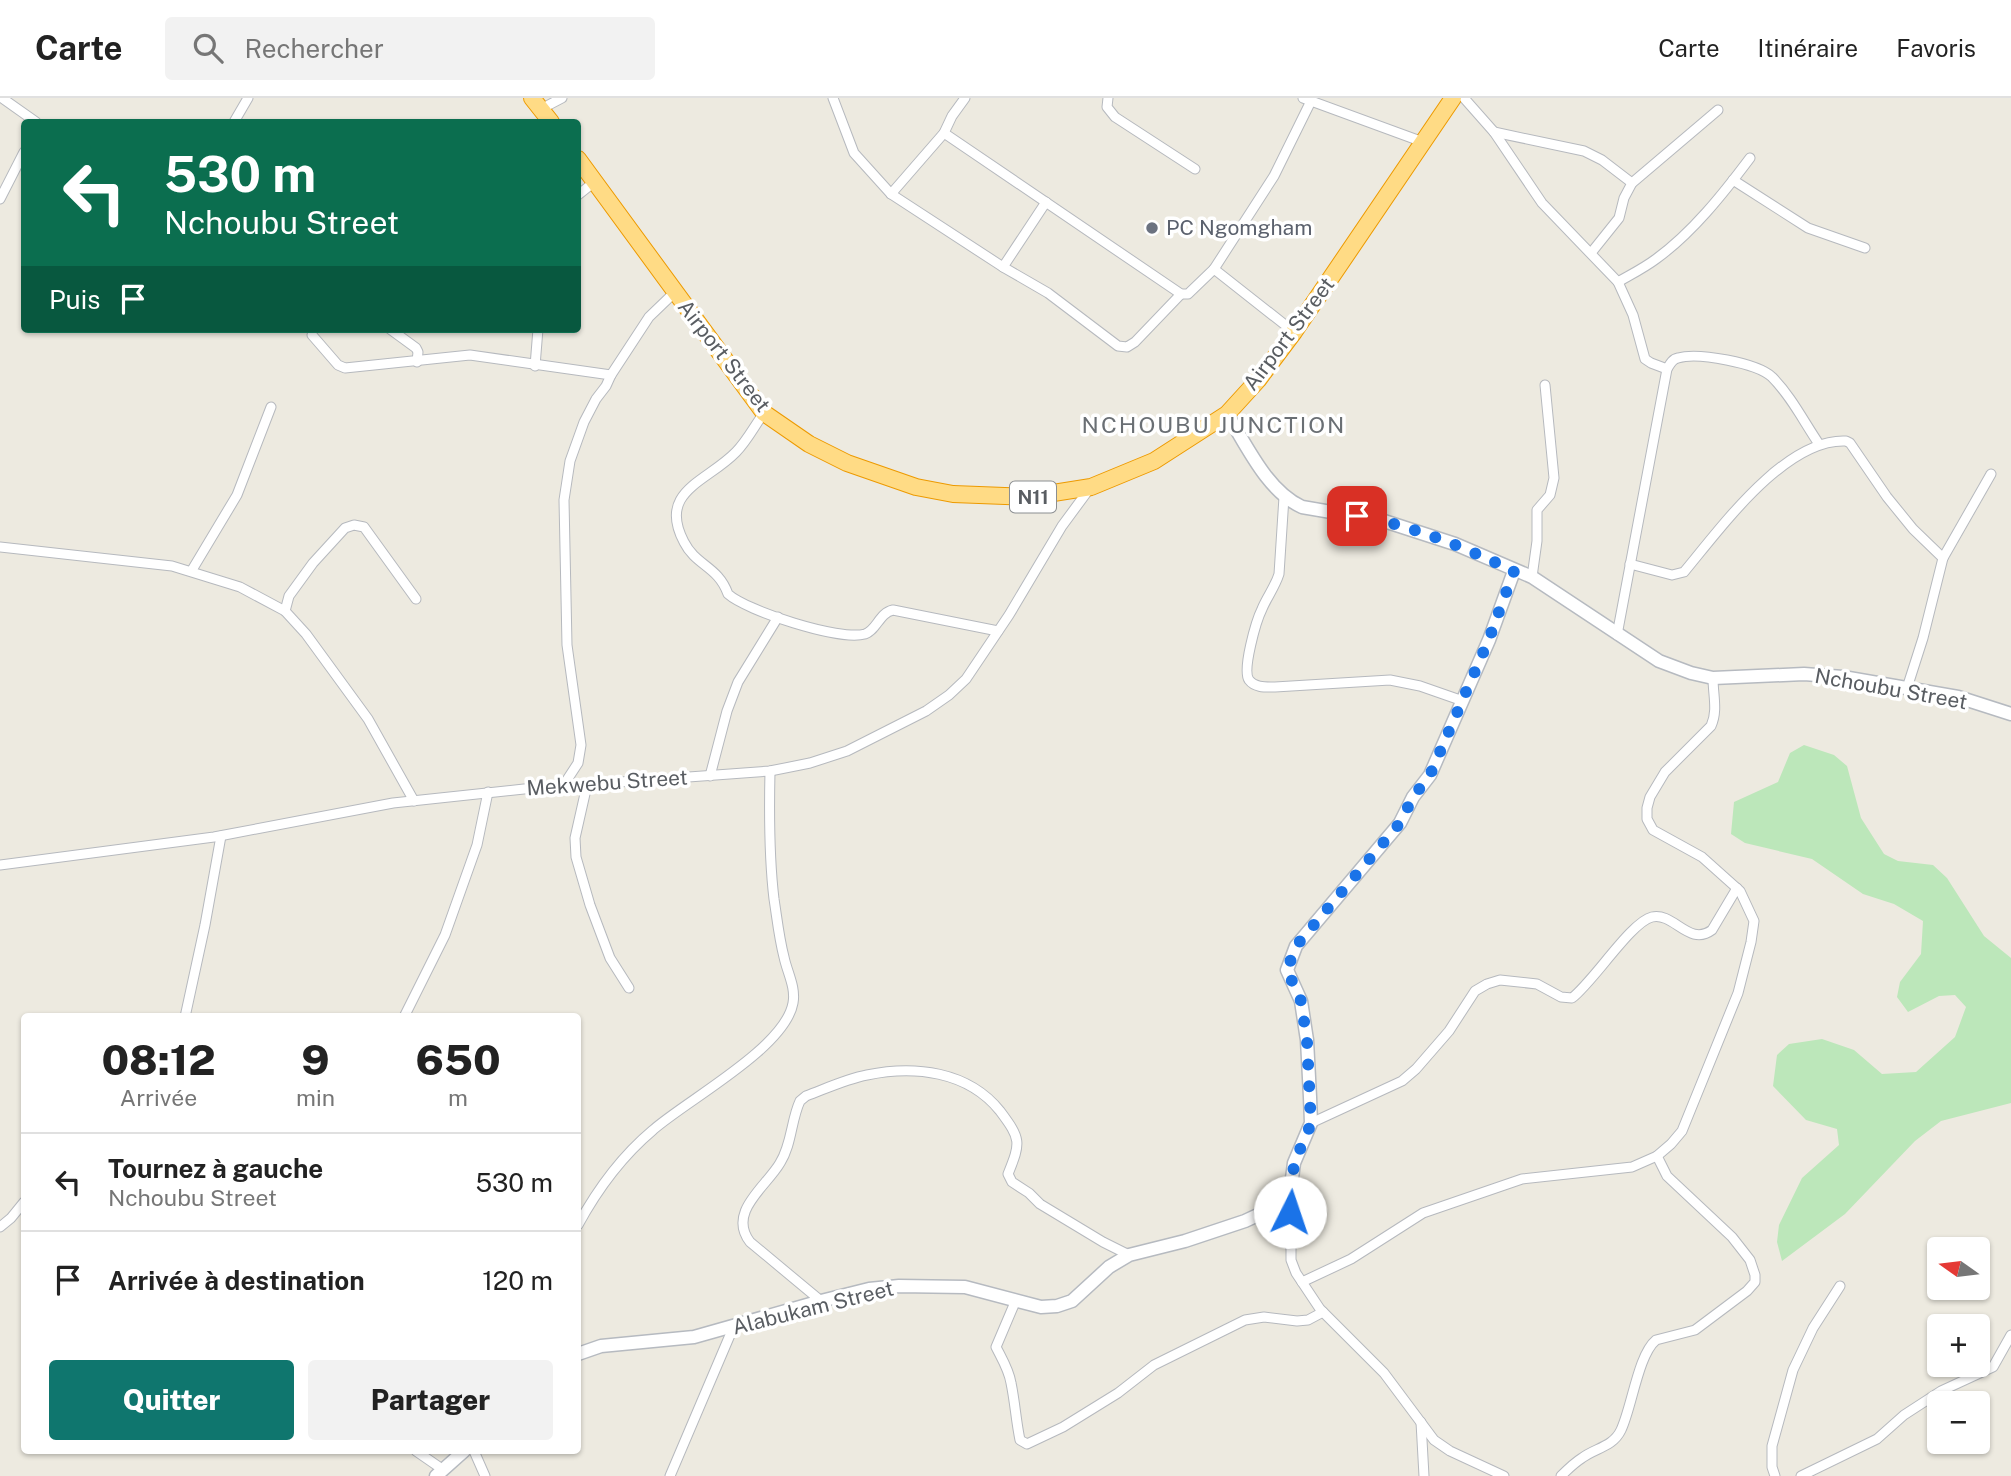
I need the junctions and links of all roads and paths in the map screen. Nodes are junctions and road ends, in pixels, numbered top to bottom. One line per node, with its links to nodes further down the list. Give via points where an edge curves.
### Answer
1 (2, 98): 12 (street)
2 (248, 98): 13 (street)
3 (562, 98): 10 (street)
4 (833, 98): 25 (street, via 854,153)
5 (965, 98): 15 (street)
6 (1108, 98): 20 (street, via 1107,107 1115,117)
7 (1453, 98): 16 (highway, Airport Street / N11)
8 (1464, 98): 14 (street)
9 (1307, 99): 16 (street); 31 (street, via 1274,176)
10 (542, 110)
11 (1718, 110): 23 (street)
12 (32, 119)
13 (236, 119)
14 (1494, 132): 23 (street, via 1584,150); 29 (street, via 1542,203)
15 (944, 133): 25 (street); 27 (street)
16 (1423, 142): 35 (highway, Airport Street / N11)
17 (21, 158): 26 (street)
18 (1750, 158): 21 (street)
19 (581, 164): 22 (highway, Airport Street / N11)
20 (1195, 169)
21 (1733, 180): 28 (street, via 1808,228); 32 (street, via 1679,240)
22 (593, 183): 24 (street); 33 (highway, Airport Street / N11)
23 (1632, 183): 29 (street, via 1619,218)
24 (581, 193)
25 (891, 194): 30 (street)
26 (0, 199)
27 (1046, 202): 30 (street); 34 (street)
28 (1865, 248)
29 (1591, 253): 32 (street)
30 (1003, 267): 34 (street, via 1048,293 1118,346 1135,342)
31 (1214, 269): 34 (street, via 1188,294); 35 (street)
32 (1618, 282): 41 (street, via 1645,359)
33 (675, 292): 42 (street, via 649,317); 45 (highway, Airport Street / N11)
34 (1181, 294)
35 (1294, 332): 46 (highway, Airport Street / N11)
36 (395, 333): 39 (street, via 416,348)
37 (538, 333): 40 (street)
38 (312, 335): 39 (street, via 345,368)
39 (417, 362): 40 (street, via 470,355)
40 (535, 366): 42 (street)
41 (1667, 369): 47 (street, via 1678,358 1698,356 1769,374); 53 (street)
42 (611, 374): 69 (street, via 583,422 564,500 567,645 582,745 578,763)
43 (1545, 386): 56 (street, via 1554,478 1550,495 1537,510)
44 (271, 407): 54 (street, via 237,495)
45 (765, 412): 49 (highway, Airport Street / N11, via 828,454 916,487 953,495 1028,498); 59 (street, via 737,451 686,491 675,512 693,556 721,577 728,594)
46 (1227, 414): 49 (highway, Airport Street / N11, via 1154,461); 50 (street)
47 (1819, 444): 52 (street, via 1850,443 1887,497); 53 (street, via 1773,474 1737,508 1685,572 1672,575)
48 (1991, 474): 52 (street)
49 (1091, 487): 60 (street, Mekwebu Street)
50 (1284, 498): 55 (street, Nchoubu Street, via 1302,507 1384,521 1455,544); 64 (street, via 1279,574 1261,610 1249,680 1275,687 1390,680)
51 (0, 547): 54 (street)
52 (1943, 558): 63 (street)
53 (1630, 564): 61 (street)
54 (191, 570): 58 (street, via 240,587)
55 (1514, 571): 56 (street, Nchoubu Street); 64 (street)
56 (1532, 577): 61 (street, Nchoubu Street)
57 (416, 598): 58 (street, via 364,527 354,525 345,527 313,563 289,596)
58 (285, 611): 71 (street, via 368,719)
59 (778, 617): 60 (street, via 820,630 859,634 873,629 893,610); 67 (street, via 738,682)
60 (998, 631): 66 (street, Mekwebu Street, via 966,678 926,711 847,751)
61 (1618, 635): 62 (street, Nchoubu Street, via 1666,664)
62 (1713, 678): 63 (street, Nchoubu Street, via 1804,674); 74 (street, via 1715,718 1665,772 1650,797 1647,820 1653,830 1702,857)
63 (1907, 688): 65 (street, Nchoubu Street, via 1958,697)
64 (1463, 702): 78 (street, via 1430,775 1400,823 1293,953 1287,970 1301,1001)
65 (2011, 714)
66 (770, 771): 67 (street, Mekwebu Street); 83 (street, via 774,897 793,1005 784,1025 755,1054 634,1148 594,1195)
67 (710, 776): 68 (street, Mekwebu Street)
68 (587, 785): 69 (street, Mekwebu Street); 75 (street, via 575,838 576,857 610,958)
69 (563, 786): 70 (street, Mekwebu Street)
70 (488, 792): 71 (street, Mekwebu Street); 77 (street, via 477,845 445,935)
71 (414, 800): 72 (street, Mekwebu Street)
72 (221, 836): 73 (street, Mekwebu Street); 76 (street)
73 (0, 865)
74 (1737, 888): 78 (street, via 1707,933 1695,935 1661,917 1638,923 1572,998 1537,984 1500,980 1487,984 1475,991 1449,1031 1402,1081); 79 (street, via 1754,921 1738,993 1682,1131)
75 (629, 988)
76 (186, 1013)
77 (406, 1013)
78 (1311, 1124): 80 (street, via 1294,1163)
79 (1657, 1156): 87 (street, via 1632,1167 1522,1179 1423,1213 1351,1259); 104 (street, via 1667,1176 1738,1245 1754,1268 1755,1282 1695,1330 1652,1343 1613,1442 1583,1456)
80 (1291, 1186): 82 (street, Alabukam Street); 85 (street)
81 (21, 1206): 84 (street)
82 (1260, 1214): 85 (street); 86 (street, Alabukam Street)
83 (581, 1219)
84 (0, 1227)
85 (1290, 1247): 87 (street)
86 (1129, 1255): 89 (street, Alabukam Street, via 1072,1301 1049,1308); 90 (street, via 1040,1204 1012,1182 1008,1174 1018,1149 1013,1128 994,1104 969,1085 926,1070 865,1075 800,1101 781,1163 752,1198 741,1226 750,1242)
87 (1302, 1282): 91 (street)
88 (1840, 1286): 105 (street, via 1812,1328 1793,1370 1772,1446)
89 (1016, 1300): 90 (street, Alabukam Street, via 965,1287 912,1286 869,1289); 91 (street, via 996,1346 1012,1384 1020,1440 1027,1444 1118,1394 1154,1365 1245,1320 1308,1320)
90 (821, 1301): 92 (street, Alabukam Street)
91 (1323, 1312): 95 (street, via 1384,1373)
92 (733, 1328): 94 (street, Alabukam Street, via 694,1337 601,1346); 101 (street)
93 (2011, 1335): 106 (street, via 1993,1367 1941,1391 1877,1438)
94 (581, 1353)
95 (1421, 1422): 102 (street); 103 (street, via 1442,1447)
96 (419, 1454): 99 (street)
97 (461, 1454): 99 (street)
98 (475, 1454): 100 (street)
99 (439, 1473)
100 (485, 1476)
101 (670, 1476)
102 (1424, 1476)
103 (1504, 1476)
104 (1562, 1476)
105 (1775, 1476)
106 (1801, 1476)

